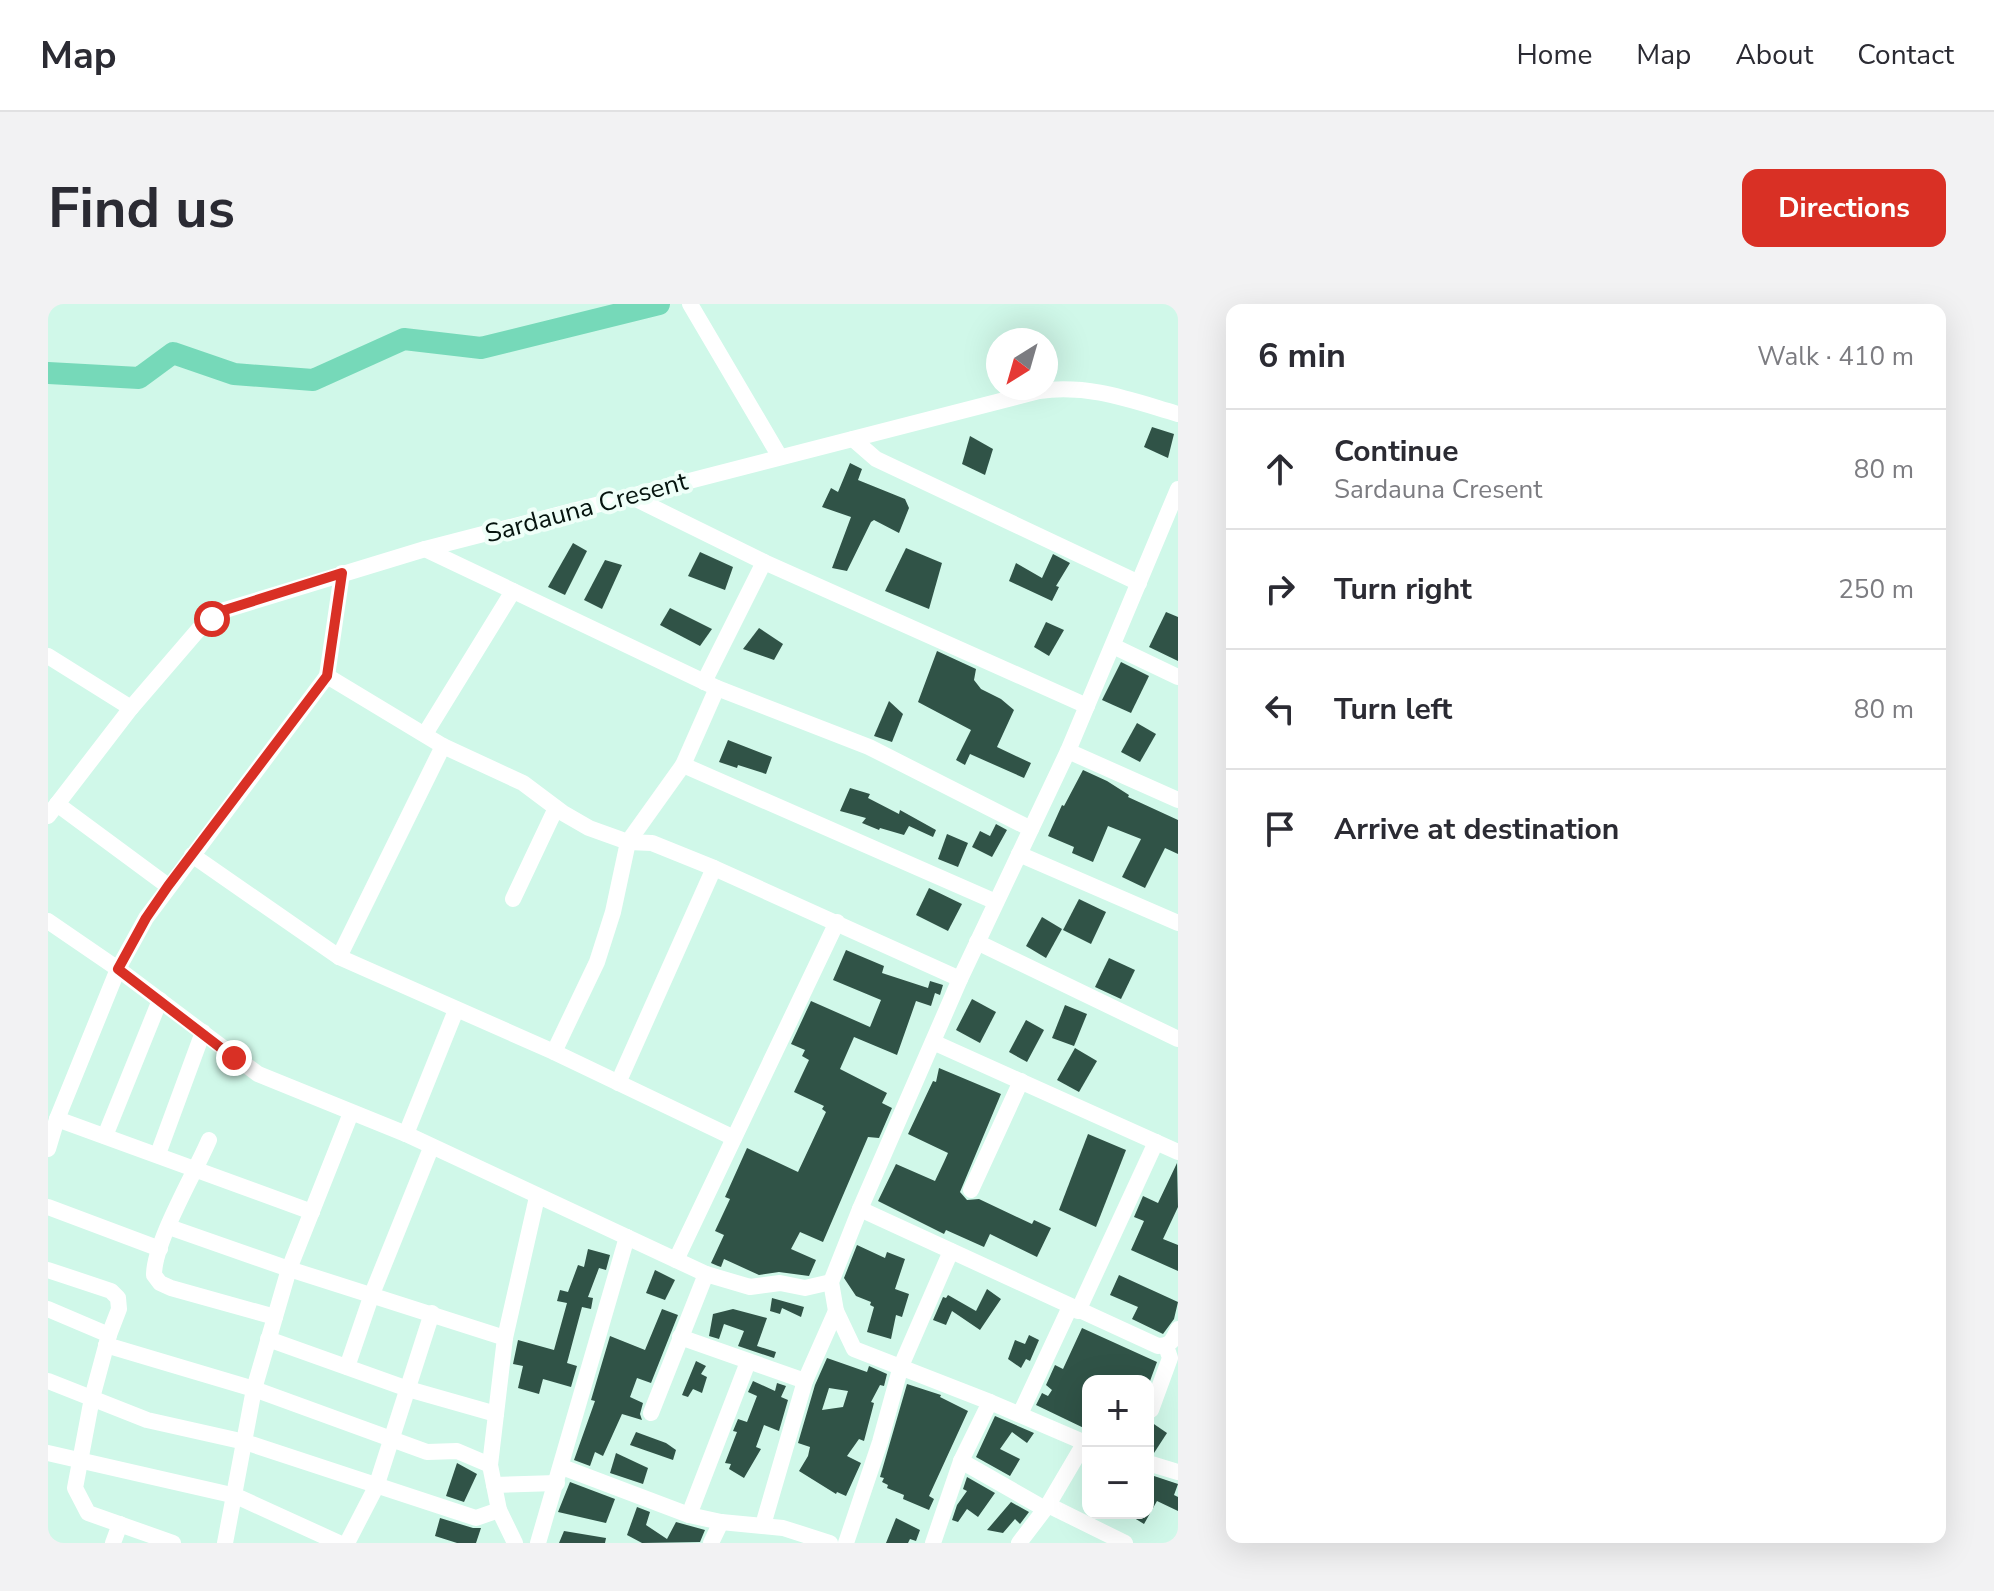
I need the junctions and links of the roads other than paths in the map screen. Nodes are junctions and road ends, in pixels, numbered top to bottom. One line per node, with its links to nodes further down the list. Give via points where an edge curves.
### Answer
1 (690, 304): 4 (street)
2 (1178, 414): 3 (street, Sardauna Cresent, via 1066,387)
3 (853, 439): 4 (street, Sardauna Cresent); 10 (street, via 876,459)
4 (780, 457): 6 (street, Sardauna Cresent)
5 (1178, 489): 10 (street)
6 (630, 496): 7 (street, Sardauna Cresent); 8 (street)
7 (425, 549): 9 (street, Sardauna Cresent); 11 (street)
8 (764, 562): 16 (street); 17 (street)
9 (342, 573): 14 (street); 18 (street, Sardauna Cresent, via 225,610 199,629)
10 (1139, 583): 12 (street)
11 (513, 591): 16 (street); 19 (street)
12 (1113, 646): 15 (street); 17 (street)
13 (48, 656): 18 (street)
14 (327, 676): 19 (street); 29 (street)
15 (1178, 677)
16 (710, 685): 22 (street); 26 (street, via 869,747)
17 (1087, 706): 21 (street)
18 (131, 708): 25 (street, Sardauna Cresent)
19 (425, 734): 20 (street)
20 (443, 746): 24 (street, via 523,783); 38 (street)
21 (1068, 751): 23 (street); 26 (street)
22 (683, 765): 27 (street); 33 (street)
23 (1178, 800)
24 (556, 808): 27 (street); 32 (street)
25 (52, 810): 31 (street)
26 (1031, 829): 28 (street)
27 (628, 842): 30 (street, via 652,843); 46 (street, via 597,962)
28 (1019, 854): 33 (street); 36 (street)
29 (192, 855): 31 (street); 38 (street)
30 (714, 868): 35 (street); 48 (street)
31 (168, 886): 39 (street)
32 (513, 899)
33 (996, 902): 37 (street)
34 (48, 921): 39 (street)
35 (837, 922): 40 (street); 53 (street)
36 (1178, 923)
37 (977, 942): 40 (street); 44 (street)
38 (339, 957): 42 (street)
39 (118, 969): 41 (street); 50 (street)
40 (960, 979): 45 (street)
41 (160, 1000): 43 (street); 52 (street)
42 (456, 1010): 46 (street); 51 (street)
43 (203, 1032): 49 (street, via 258,1074); 59 (street)
44 (1178, 1039)
45 (933, 1042): 47 (street); 64 (street)
46 (554, 1052): 48 (street)
47 (1021, 1081): 55 (street); 61 (street)
48 (618, 1083): 53 (street)
49 (351, 1113): 51 (street); 65 (street)
50 (57, 1119): 52 (street); 57 (street)
51 (406, 1134): 56 (street)
52 (105, 1136): 59 (street)
53 (734, 1138): 70 (street)
54 (209, 1140): 60 (street)
55 (1156, 1142): 58 (street); 77 (street)
56 (431, 1148): 62 (street); 75 (street)
57 (48, 1149)
58 (1178, 1152)
59 (158, 1154): 60 (street)
60 (197, 1168): 65 (street); 66 (street)
61 (971, 1190)
62 (537, 1197): 67 (street); 83 (street)
63 (48, 1207): 68 (street)
64 (860, 1209): 69 (street); 74 (street)
65 (312, 1212): 71 (street)
66 (169, 1227): 68 (street); 71 (street)
67 (627, 1237): 70 (street); 110 (street)
68 (160, 1249): 80 (street, via 154,1264 160,1283)
69 (951, 1251): 77 (street); 88 (street)
70 (676, 1260): 73 (street)
71 (289, 1269): 75 (street); 80 (street)
72 (48, 1270): 85 (street, via 118,1298)
73 (706, 1274): 74 (street, via 750,1287 780,1283 805,1288); 82 (street)
74 (831, 1282): 78 (street)
75 (372, 1294): 79 (street); 89 (street)
76 (48, 1309): 85 (street)
77 (1074, 1309): 86 (street); 99 (street)
78 (836, 1311): 88 (street, via 854,1349); 91 (street)
79 (432, 1313): 83 (street); 93 (street)
80 (275, 1317): 84 (street)
81 (1178, 1329): 86 (street)
82 (680, 1337): 87 (street); 97 (street)
83 (505, 1338): 98 (street)
84 (268, 1339): 89 (street); 92 (street)
85 (108, 1340): 92 (street); 94 (street)
86 (1166, 1346): 96 (street, via 1170,1358)
87 (748, 1362): 91 (street); 116 (street)
88 (901, 1366): 95 (street); 129 (street)
89 (347, 1367): 93 (street)
90 (48, 1381): 94 (street)
91 (805, 1381): 119 (street)
92 (254, 1389): 100 (street); 102 (street)
93 (408, 1389): 98 (street); 100 (street)
94 (92, 1398): 102 (street, via 147,1420); 105 (street)
95 (990, 1402): 99 (street); 106 (street)
96 (1154, 1402)
97 (651, 1413)
98 (496, 1414): 107 (street)
99 (1020, 1414): 101 (street)
100 (392, 1439): 107 (street, via 427,1452 457,1451); 112 (street)
101 (1082, 1441)
102 (245, 1442): 112 (street); 113 (street)
103 (1084, 1447): 114 (street)
104 (48, 1453): 105 (street)
105 (80, 1460): 113 (street); 118 (street, via 75,1488 83,1508)
106 (961, 1461): 114 (street); 130 (street)
107 (490, 1465): 111 (street)
108 (1154, 1465): 109 (street)
109 (1178, 1472)
110 (559, 1475): 111 (street); 116 (street); 126 (street)
111 (494, 1485): 115 (street)
112 (376, 1487): 115 (street, via 476,1518); 124 (street)
113 (236, 1496): 122 (street); 123 (street)
114 (1046, 1507): 131 (street); 132 (street)
115 (499, 1510): 125 (street)
116 (689, 1515): 117 (street)
117 (721, 1522): 119 (street); 127 (street)
118 (120, 1524): 120 (street); 121 (street)
119 (763, 1525): 128 (street)
120 (113, 1543)
121 (173, 1543)
122 (225, 1543)
123 (339, 1543)
124 (347, 1543)
125 (515, 1543)
126 (538, 1543)
127 (711, 1543)
128 (830, 1543)
129 (846, 1543)
130 (933, 1543)
131 (1019, 1543)
132 (1125, 1543)

